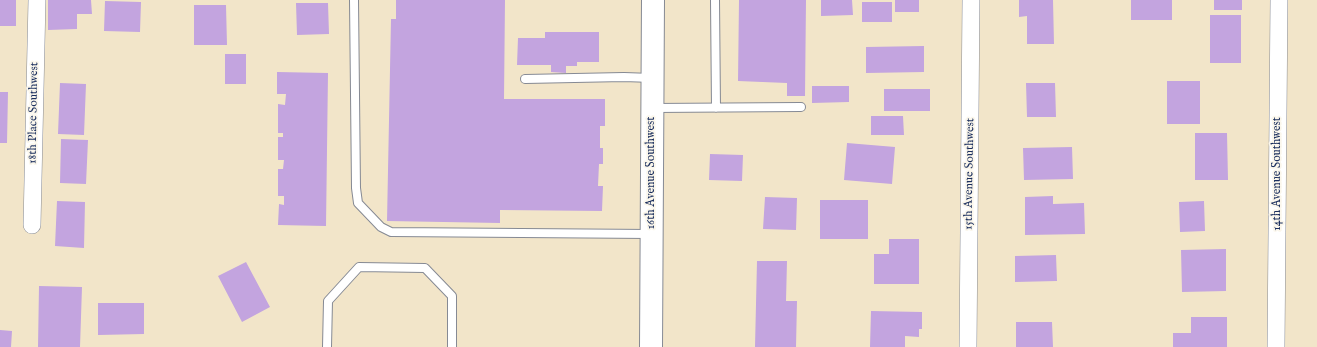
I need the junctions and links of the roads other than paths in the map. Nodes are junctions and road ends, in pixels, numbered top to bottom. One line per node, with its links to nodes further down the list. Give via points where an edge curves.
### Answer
1 (37, 0): 12 (street, 18th Place Southwest)
2 (354, 0): 13 (lane, via 356,188 358,203 381,226 391,232)
3 (653, 0): 7 (main road, 16th Avenue Southwest)
4 (716, 0): 11 (lane)
5 (972, 0): 17 (street, 15th Avenue Southwest)
6 (1279, 0): 18 (street, 14th Avenue Southwest)
7 (653, 78): 8 (lane); 10 (main road, 16th Avenue Southwest)
8 (525, 80)
9 (802, 107): 11 (lane)
10 (652, 108): 11 (lane); 13 (main road, 16th Avenue Southwest)
11 (716, 108)
12 (32, 225)
13 (652, 234): 16 (main road, 16th Avenue Southwest)
14 (327, 347): 15 (lane, via 328,301 359,268 425,268 452,296)
15 (452, 347)
16 (651, 347)
17 (968, 347)
18 (1276, 347)

